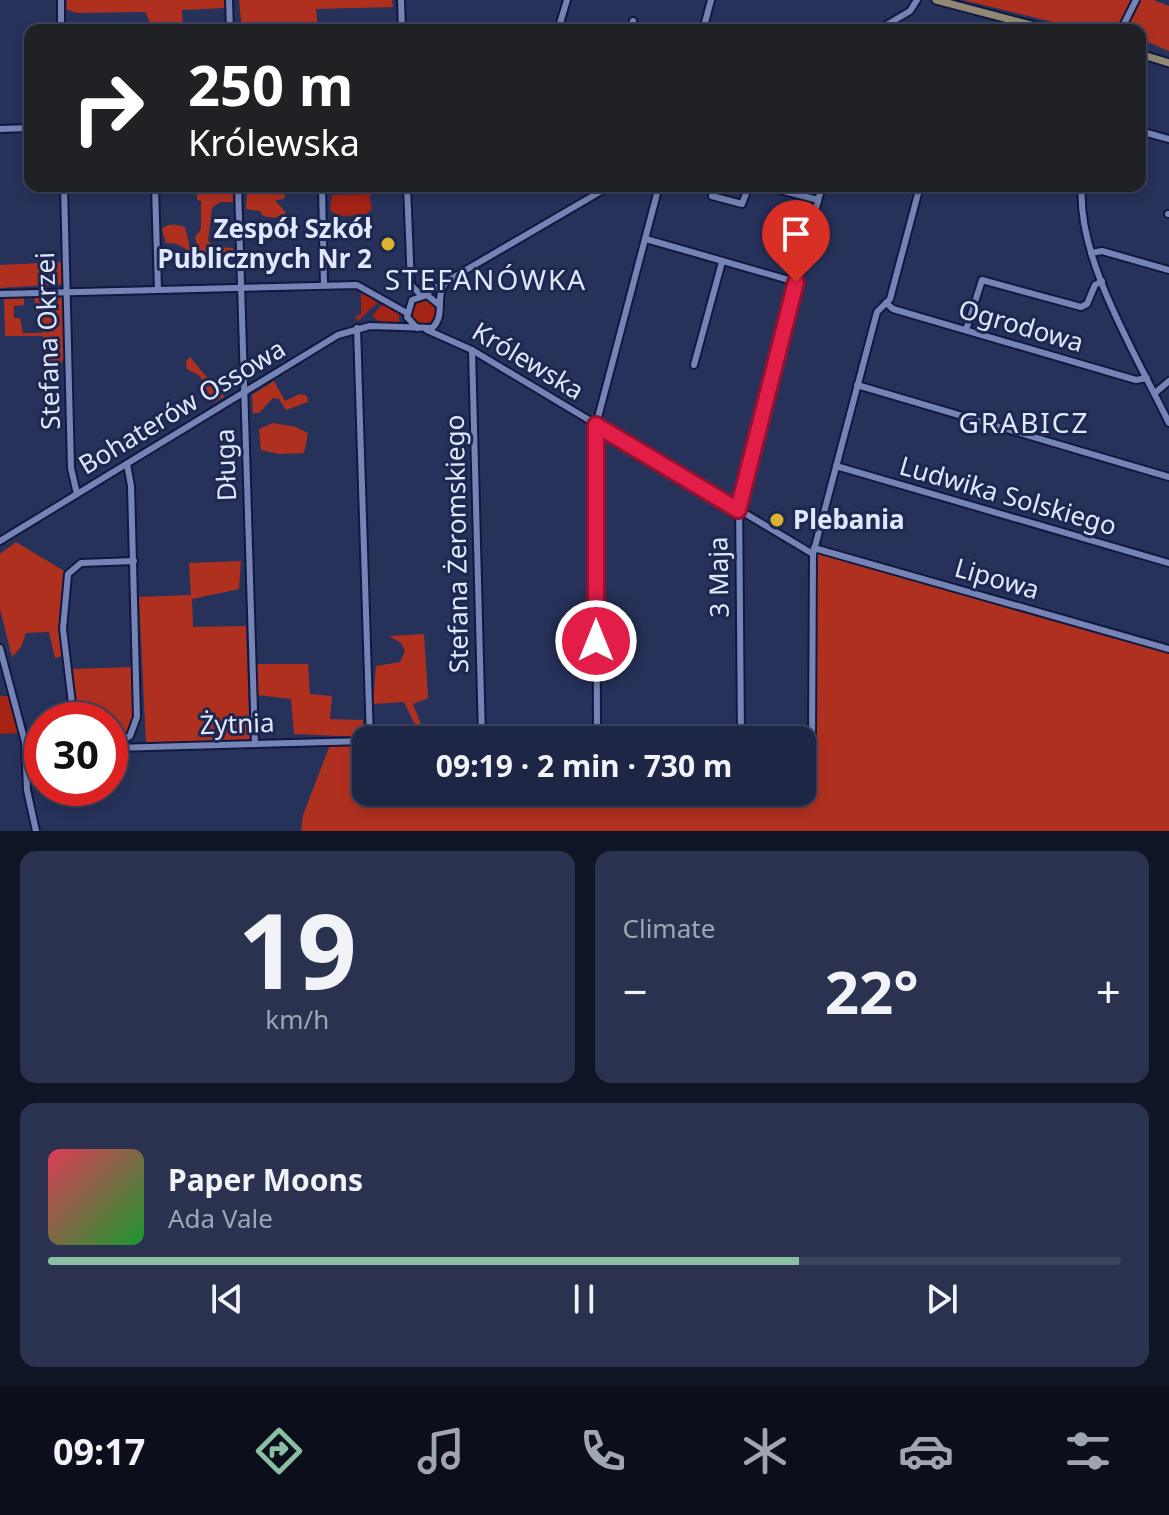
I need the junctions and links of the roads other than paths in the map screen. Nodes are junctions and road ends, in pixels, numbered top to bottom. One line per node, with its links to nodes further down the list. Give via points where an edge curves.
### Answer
1 (61, 0): 10 (street)
2 (229, 0): 11 (street)
3 (401, 0): 12 (street)
4 (567, 0): 13 (street)
5 (711, 0): 15 (street)
6 (917, 0): 16 (street)
7 (936, 0): 17 (main road)
8 (1136, 0): 18 (street)
9 (633, 21): 14 (street)
10 (61, 24)
11 (230, 24)
12 (402, 24)
13 (560, 24)
14 (632, 24)
15 (705, 24)
16 (888, 24)
17 (1025, 24)
18 (1124, 24)
19 (1146, 56): 20 (main road)
20 (1169, 63)
21 (24, 128): 22 (street)
22 (0, 129)
23 (1146, 133): 24 (street)
24 (1169, 139)
25 (64, 192): 49 (street, Stefana Okrzei)
26 (155, 192): 48 (street)
27 (238, 192): 47 (street, Długa)
28 (322, 192): 46 (street)
29 (407, 192): 51 (street, via 411,285)
30 (600, 192): 43 (street)
31 (658, 192): 39 (street)
32 (747, 192): 37 (street, via 742,204)
33 (788, 192): 38 (street)
34 (820, 192): 38 (street, 3 Maja)
35 (918, 192): 52 (street)
36 (1082, 192): 40 (street, via 1081,216)
37 (712, 196)
38 (818, 200): 45 (street, 3 Maja)
39 (646, 239): 41 (street); 72 (street)
40 (1091, 253): 42 (street, via 1102,251); 44 (street)
41 (722, 262): 45 (street); 65 (street)
42 (1169, 270)
43 (447, 281): 51 (street); 54 (street)
44 (1102, 281): 62 (street, via 1081,307 982,280); 66 (street)
45 (796, 282): 77 (street, 3 Maja)
46 (324, 285): 47 (street); 55 (street, via 362,285)
47 (241, 287): 48 (street); 69 (street, Długa)
48 (158, 290): 49 (street)
49 (67, 292): 50 (street); 76 (street, Stefana Okrzei, via 71,468)
50 (0, 294)
51 (422, 295): 53 (street); 54 (street)
52 (886, 303): 62 (street, Ogrodowa); 68 (street, via 877,312)
53 (409, 304): 55 (street); 56 (street)
54 (438, 304): 57 (street)
55 (399, 306): 56 (street)
56 (407, 315): 58 (street); 60 (street)
57 (440, 318): 61 (street); 63 (street)
58 (391, 327): 59 (street, Bohaterów Ossowa); 60 (street, Bohaterów Ossowa)
59 (357, 328): 69 (street, Bohaterów Ossowa); 85 (street)
60 (417, 328): 61 (street)
61 (427, 330): 63 (street, Królewska)
62 (966, 330): 66 (street, Ogrodowa, via 1136,380)
63 (452, 339): 64 (street, Królewska)
64 (472, 350): 72 (street, Królewska); 86 (street, Stefana Żeromskiego)
65 (694, 365)
66 (1147, 378): 70 (street)
67 (1169, 381): 70 (street)
68 (857, 385): 74 (street); 75 (street)
69 (244, 392): 73 (street, Bohaterów Ossowa); 93 (street, Długa)
70 (1155, 393): 71 (street)
71 (1169, 423)
72 (596, 425): 77 (street, Królewska); 87 (street)
73 (127, 464): 76 (street, Bohaterów Ossowa); 80 (street)
74 (836, 466): 79 (street); 81 (street, Ludwika Solskiego)
75 (1169, 477)
76 (77, 494): 78 (street, Bohaterów Ossowa)
77 (738, 510): 79 (street, Królewska); 88 (street, 3 Maja)
78 (0, 541)
79 (813, 551): 83 (street, Lipowa); 89 (street)
80 (134, 561): 84 (street, via 81,563 68,574 63,629); 90 (street, via 136,725)
81 (1169, 563)
82 (0, 648): 92 (street)
83 (1169, 649)
84 (72, 702)
85 (368, 726)
86 (482, 726)
87 (597, 726)
88 (741, 726)
89 (812, 726)
90 (128, 737)
91 (352, 741): 93 (street, Żytnia)
92 (24, 742)
93 (255, 744): 94 (street, Żytnia)
94 (128, 748)
95 (31, 806): 96 (street)
96 (36, 831)

